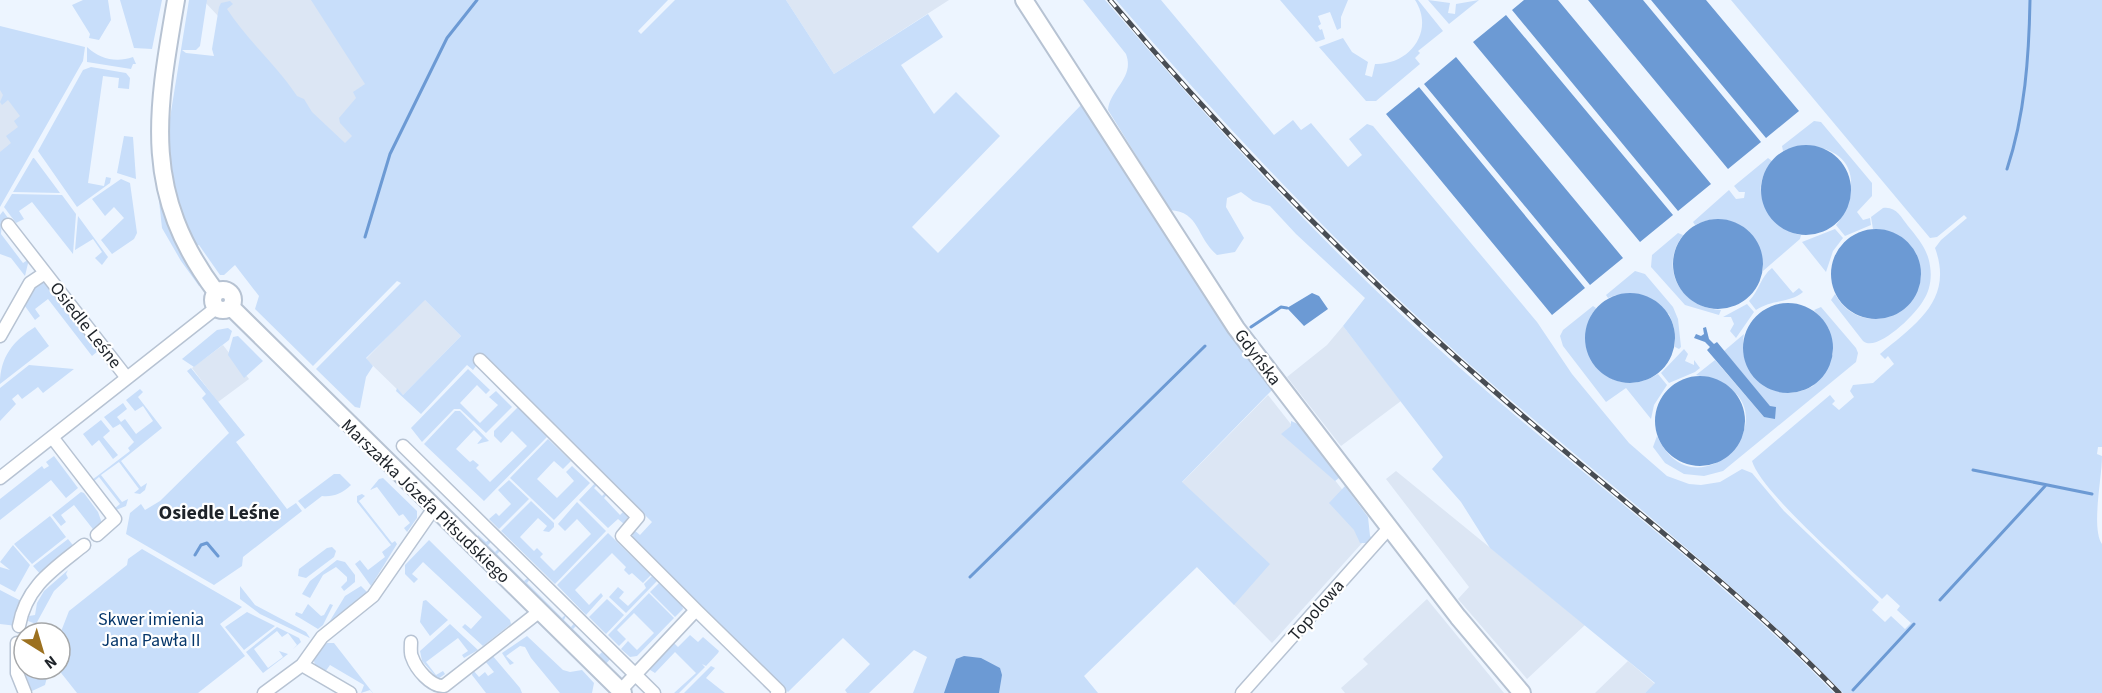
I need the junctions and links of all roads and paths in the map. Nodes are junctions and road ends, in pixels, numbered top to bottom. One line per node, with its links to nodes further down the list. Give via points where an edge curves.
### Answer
1 (176, 0): 5 (street, Marszałka Józefa Piłsudskiego, via 160,110 161,167 167,200 183,242)
2 (1024, 0): 14 (street, Gdyńska, via 1224,312)
3 (8, 225): 4 (street, Osiedle Leśne)
4 (45, 273): 6 (street, Osiedle Leśne, via 30,283); 8 (street, Osiedle Leśne)
5 (221, 303): 8 (street); 12 (street, Marszałka Józefa Piłsudskiego)
6 (0, 336)
7 (480, 360): 18 (street, via 638,517 622,536)
8 (127, 378): 9 (street)
9 (52, 437): 11 (street); 15 (street, via 116,519)
10 (403, 446): 13 (street)
11 (0, 478)
12 (434, 508): 16 (street, Marszałka Józefa Piłsudskiego); 22 (street, via 373,596 322,637)
13 (483, 524): 16 (street); 23 (street)
14 (1389, 528): 29 (street, Topolowa); 30 (street, Gdyńska)
15 (97, 535)
16 (467, 540): 19 (street, Marszałka Józefa Piłsudskiego)
17 (84, 545): 20 (street, via 45,575 33,590)
18 (696, 610): 23 (street); 25 (street)
19 (540, 611): 21 (street, via 444,686 429,681 412,658); 24 (street, Marszałka Józefa Piłsudskiego)
20 (20, 621)
21 (411, 642)
22 (302, 665): 26 (street); 27 (street)
23 (635, 674): 24 (street); 28 (street)
24 (620, 692)
25 (779, 692)
26 (264, 693)
27 (350, 693)
28 (654, 693)
29 (1242, 693)
30 (1522, 693)

